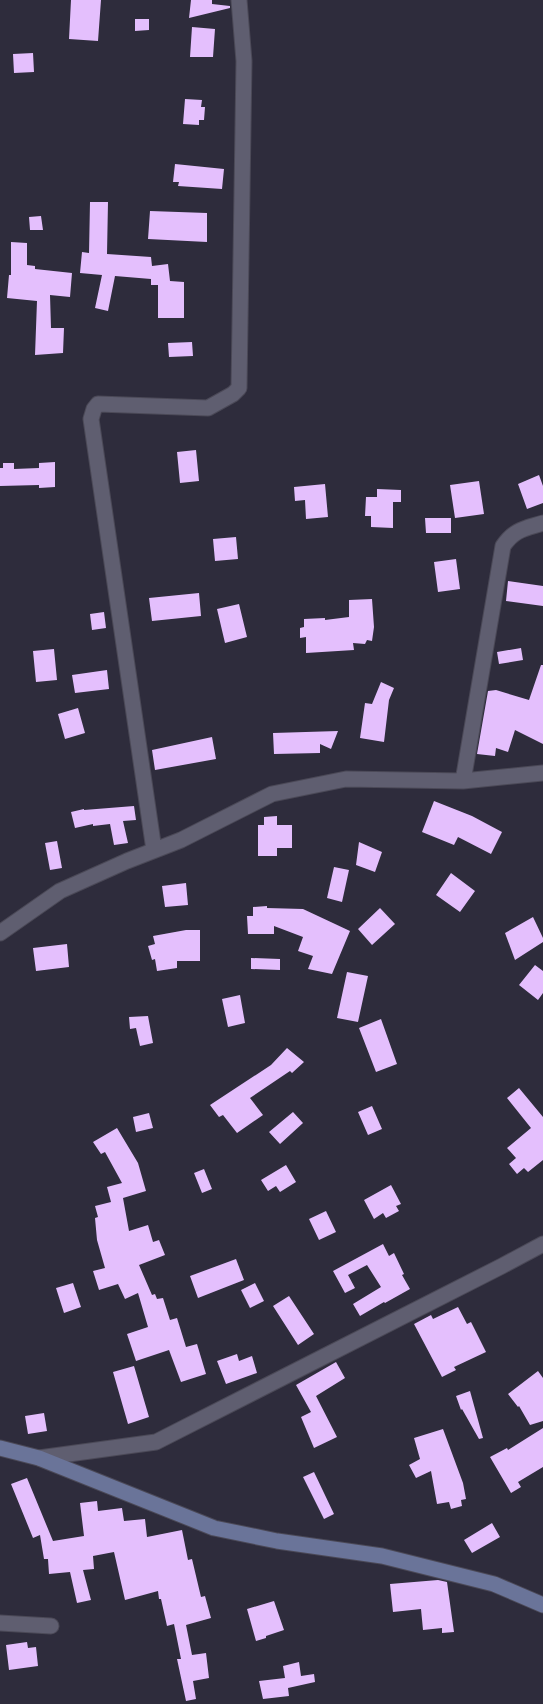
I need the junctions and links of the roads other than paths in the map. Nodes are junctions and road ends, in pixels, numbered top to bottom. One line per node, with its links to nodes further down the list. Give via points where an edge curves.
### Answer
1 (239, 0): 5 (street, via 244,61 239,388 208,408 98,404 91,419)
2 (543, 522): 4 (street, via 510,536 504,546)
3 (543, 773): 4 (street)
4 (463, 781): 5 (street, via 346,778 272,794)
5 (154, 850): 6 (street, via 60,891)
6 (0, 933)
7 (543, 1244): 9 (street, via 156,1442)
8 (0, 1448): 9 (street)
9 (39, 1458): 10 (street, via 214,1528 382,1556 494,1584)
10 (543, 1606)
11 (0, 1624): 12 (street)
12 (51, 1626)

